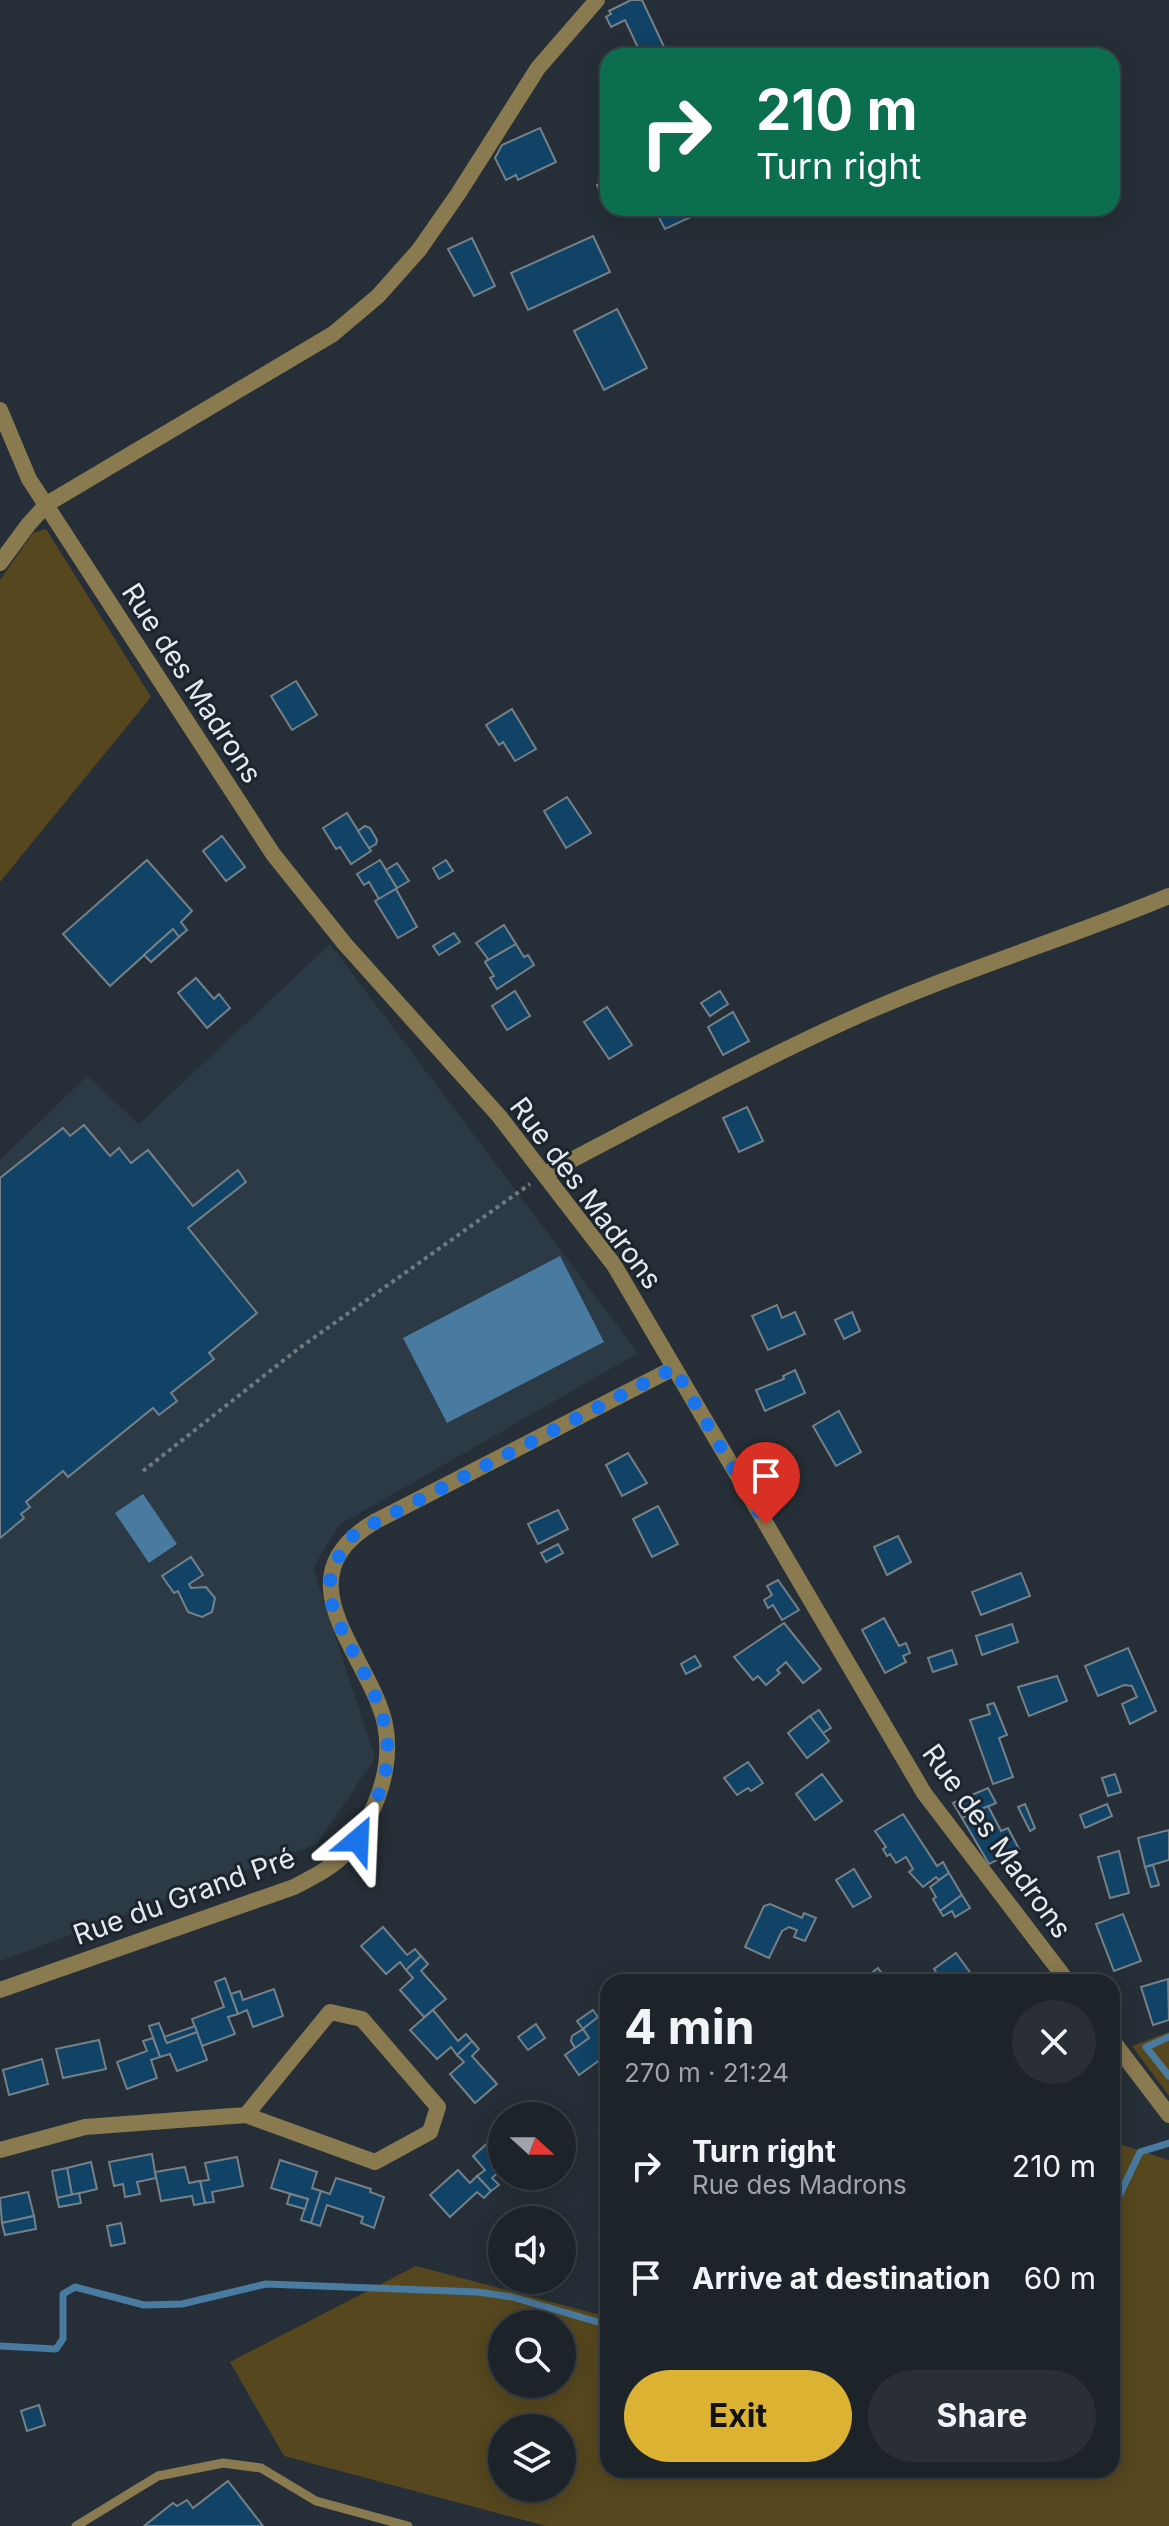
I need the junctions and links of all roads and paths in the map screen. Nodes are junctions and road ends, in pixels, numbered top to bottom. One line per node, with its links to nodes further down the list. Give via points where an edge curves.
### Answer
1 (597, 0): 3 (street, via 538,68 441,219 378,296 333,334)
2 (0, 410): 3 (street, Rue des Madrons, via 29,479)
3 (47, 504): 4 (street); 6 (street, Rue des Madrons, via 273,854)
4 (0, 563)
5 (1169, 896): 6 (street, via 842,1023)
6 (545, 1174): 7 (street, Rue des Madrons, via 614,1265); 8 (path, via 298,1349)
7 (674, 1368): 9 (street, Rue des Madrons, via 924,1793); 10 (street, Rue du Grand Pré, via 376,1521 355,1533 339,1555 330,1583 335,1615 380,1710 388,1758 379,1796 358,1840 332,1867 294,1887)
8 (143, 1471)
9 (1062, 1974)
10 (0, 1990)
11 (1120, 2051): 13 (street)
12 (246, 2115): 12 (street, via 375,2162 430,2132 438,2107 362,2019 330,2012); 14 (street, via 85,2127)
13 (1169, 2115)
14 (0, 2150)
15 (76, 2526): 16 (lane, via 158,2476 223,2463 261,2468 316,2501)
16 (408, 2526)

